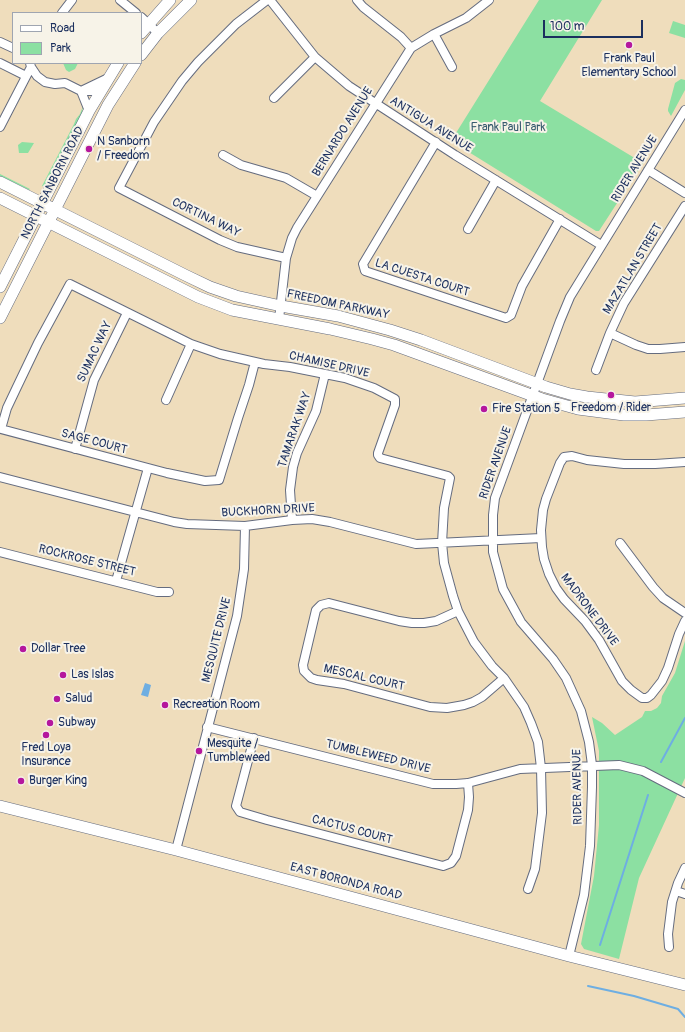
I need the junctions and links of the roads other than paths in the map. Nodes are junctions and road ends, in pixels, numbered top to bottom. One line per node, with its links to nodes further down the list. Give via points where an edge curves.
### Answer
1 (72, 0): 9 (street)
2 (120, 0): 10 (street)
3 (170, 0): 11 (main road)
4 (190, 0): 13 (main road)
5 (267, 0): 50 (street, CORTINA WAY, via 236,24 182,81 154,122 119,188 220,240 237,247)
6 (270, 0): 19 (street, ANTIGUA AVENUE)
7 (357, 0): 17 (street)
8 (489, 0): 14 (street, BERNARDO AVENUE, via 466,18)
9 (63, 12)
10 (135, 12)
11 (145, 20): 12 (main road); 13 (street)
12 (142, 30)
13 (158, 33): 18 (main road)
14 (434, 34): 17 (street, BERNARDO AVENUE); 24 (street)
15 (0, 42): 16 (street)
16 (12, 48)
17 (411, 48): 30 (street, BERNARDO AVENUE)
18 (142, 53)
19 (315, 58): 29 (street); 30 (street, ANTIGUA AVENUE)
20 (0, 63): 25 (street)
21 (117, 64): 26 (main road, NORTH SANBORN ROAD)
22 (134, 64): 44 (main road, NORTH SANBORN ROAD, via 108,105)
23 (31, 65): 25 (street); 27 (street, via 37,76 45,82 65,83)
24 (452, 67)
25 (26, 76): 33 (street)
26 (108, 78): 27 (street); 28 (main road, NORTH SANBORN ROAD)
27 (81, 91): 28 (street); 32 (street)
28 (100, 91): 32 (main road, NORTH SANBORN ROAD)
29 (274, 98)
30 (375, 104): 34 (street, ANTIGUA AVENUE); 40 (street, BERNARDO AVENUE)
31 (685, 110): 36 (street, RIDER AVENUE)
32 (88, 111): 42 (main road, NORTH SANBORN ROAD)
33 (0, 127)
34 (436, 142): 37 (street, ANTIGUA AVENUE); 46 (street, LA CUESTA COURT, via 362,264 369,274 506,318 512,315 522,286)
35 (223, 155): 40 (street, via 241,165 286,178)
36 (648, 170): 39 (street); 49 (street, RIDER AVENUE)
37 (496, 180): 46 (street, ANTIGUA AVENUE); 48 (street)
38 (0, 182): 42 (main road, FREEDOM PARKWAY)
39 (685, 193)
40 (317, 196): 50 (street, BERNARDO AVENUE, via 297,228)
41 (0, 198): 45 (main road, FREEDOM PARKWAY)
42 (42, 204): 44 (main road, FREEDOM PARKWAY); 45 (main road, NORTH SANBORN ROAD)
43 (685, 206): 57 (street, MAZATLAN STREET, via 624,303)
44 (54, 210): 47 (main road, NORTH SANBORN ROAD); 53 (main road, FREEDOM PARKWAY, via 210,287)
45 (36, 216): 47 (main road, FREEDOM PARKWAY); 52 (main road, NORTH SANBORN ROAD)
46 (560, 219): 49 (street, ANTIGUA AVENUE)
47 (48, 222): 55 (main road, NORTH SANBORN ROAD); 56 (main road, FREEDOM PARKWAY, via 198,297 232,310)
48 (468, 229)
49 (601, 245): 63 (street, RIDER AVENUE, via 570,297)
50 (286, 258): 53 (street, BERNARDO AVENUE)
51 (70, 284): 54 (street, CHAMISE DRIVE); 68 (street, SAGE COURT, via 16,389 1,429)
52 (0, 287)
53 (281, 306): 56 (street, BERNARDO AVENUE); 63 (main road, FREEDOM PARKWAY, via 338,316 390,330)
54 (127, 313): 58 (street, CHAMISE DRIVE); 68 (street, SUMAC WAY, via 94,380)
55 (0, 318)
56 (279, 319): 64 (main road, FREEDOM PARKWAY, via 394,345)
57 (610, 333): 59 (street, via 648,349); 61 (street, MAZATLAN STREET)
58 (191, 344): 60 (street, CHAMISE DRIVE); 66 (street)
59 (685, 347)
60 (255, 362): 62 (street, CHAMISE DRIVE); 70 (street, SAGE COURT, via 219,480 191,479)
61 (596, 370)
62 (326, 374): 73 (street, TAMARAK WAY, via 316,411 293,467 290,490); 77 (street, CHAMISE DRIVE, via 362,382 395,399 378,452 380,458 450,478 444,508)
63 (537, 384): 64 (street, RIDER AVENUE); 65 (main road, FREEDOM PARKWAY, via 570,394 635,402)
64 (532, 396): 67 (main road, FREEDOM PARKWAY, via 566,406 606,413 646,415); 76 (street, RIDER AVENUE, via 495,498)
65 (685, 398)
66 (166, 400)
67 (685, 412)
68 (75, 449): 70 (street, SAGE COURT)
69 (685, 462): 75 (street, MADRONE DRIVE, via 624,464 564,457 543,510)
70 (148, 468): 72 (street)
71 (0, 477): 72 (street, BUCKHORN DRIVE)
72 (135, 512): 74 (street, BUCKHORN DRIVE, via 186,524); 80 (street)
73 (292, 520): 74 (street, BUCKHORN DRIVE); 77 (street, BUCKHORN DRIVE, via 312,519 330,522 416,544)
74 (246, 526): 86 (street, MESQUITE DRIVE, via 244,568 238,608)
75 (541, 538): 76 (street, BUCKHORN DRIVE); 84 (street, MADRONE DRIVE, via 546,567 556,588 596,636 622,681 642,698 651,695 666,674)
76 (492, 541): 77 (street, BUCKHORN DRIVE); 88 (street, RIDER AVENUE, via 503,589 514,611 553,659 576,698 587,732)
77 (442, 543): 82 (street, via 444,563)
78 (620, 543): 83 (street, via 663,598)
79 (0, 552): 80 (street, ROCKROSE STREET)
80 (116, 581): 81 (street, ROCKROSE STREET, via 157,592)
81 (169, 592)
82 (458, 611): 85 (street, via 474,642); 85 (street, MESCAL COURT, via 436,621 412,624 329,603 321,605 316,610 303,665 304,671 317,680 344,684 430,707 447,708 464,705 477,699)
83 (685, 613)
84 (685, 621)
85 (504, 678): 89 (street, via 524,707 531,723 538,742)
86 (207, 727): 87 (street, TUMBLEWEED DRIVE); 93 (street, MESQUITE DRIVE)
87 (254, 738): 90 (street, TUMBLEWEED DRIVE, via 421,782); 90 (street, CACTUS COURT, via 236,806 240,812 443,866 451,863 456,856 468,810)
88 (592, 765): 89 (street, TUMBLEWEED DRIVE); 91 (street, TUMBLEWEED DRIVE, via 635,768); 99 (street, RIDER AVENUE, via 588,866)
89 (541, 768): 90 (street, TUMBLEWEED DRIVE, via 520,769); 95 (street, via 542,812 535,870)
90 (468, 783)
91 (685, 794)
92 (0, 806): 93 (main road, EAST BORONDA ROAD)
93 (176, 850): 99 (main road, EAST BORONDA ROAD)
94 (685, 868): 96 (street)
95 (528, 889)
96 (676, 891): 97 (street); 98 (street, via 670,920)
97 (685, 894)
98 (669, 947)
99 (569, 956): 100 (main road, EAST BORONDA ROAD)
100 (685, 985)

